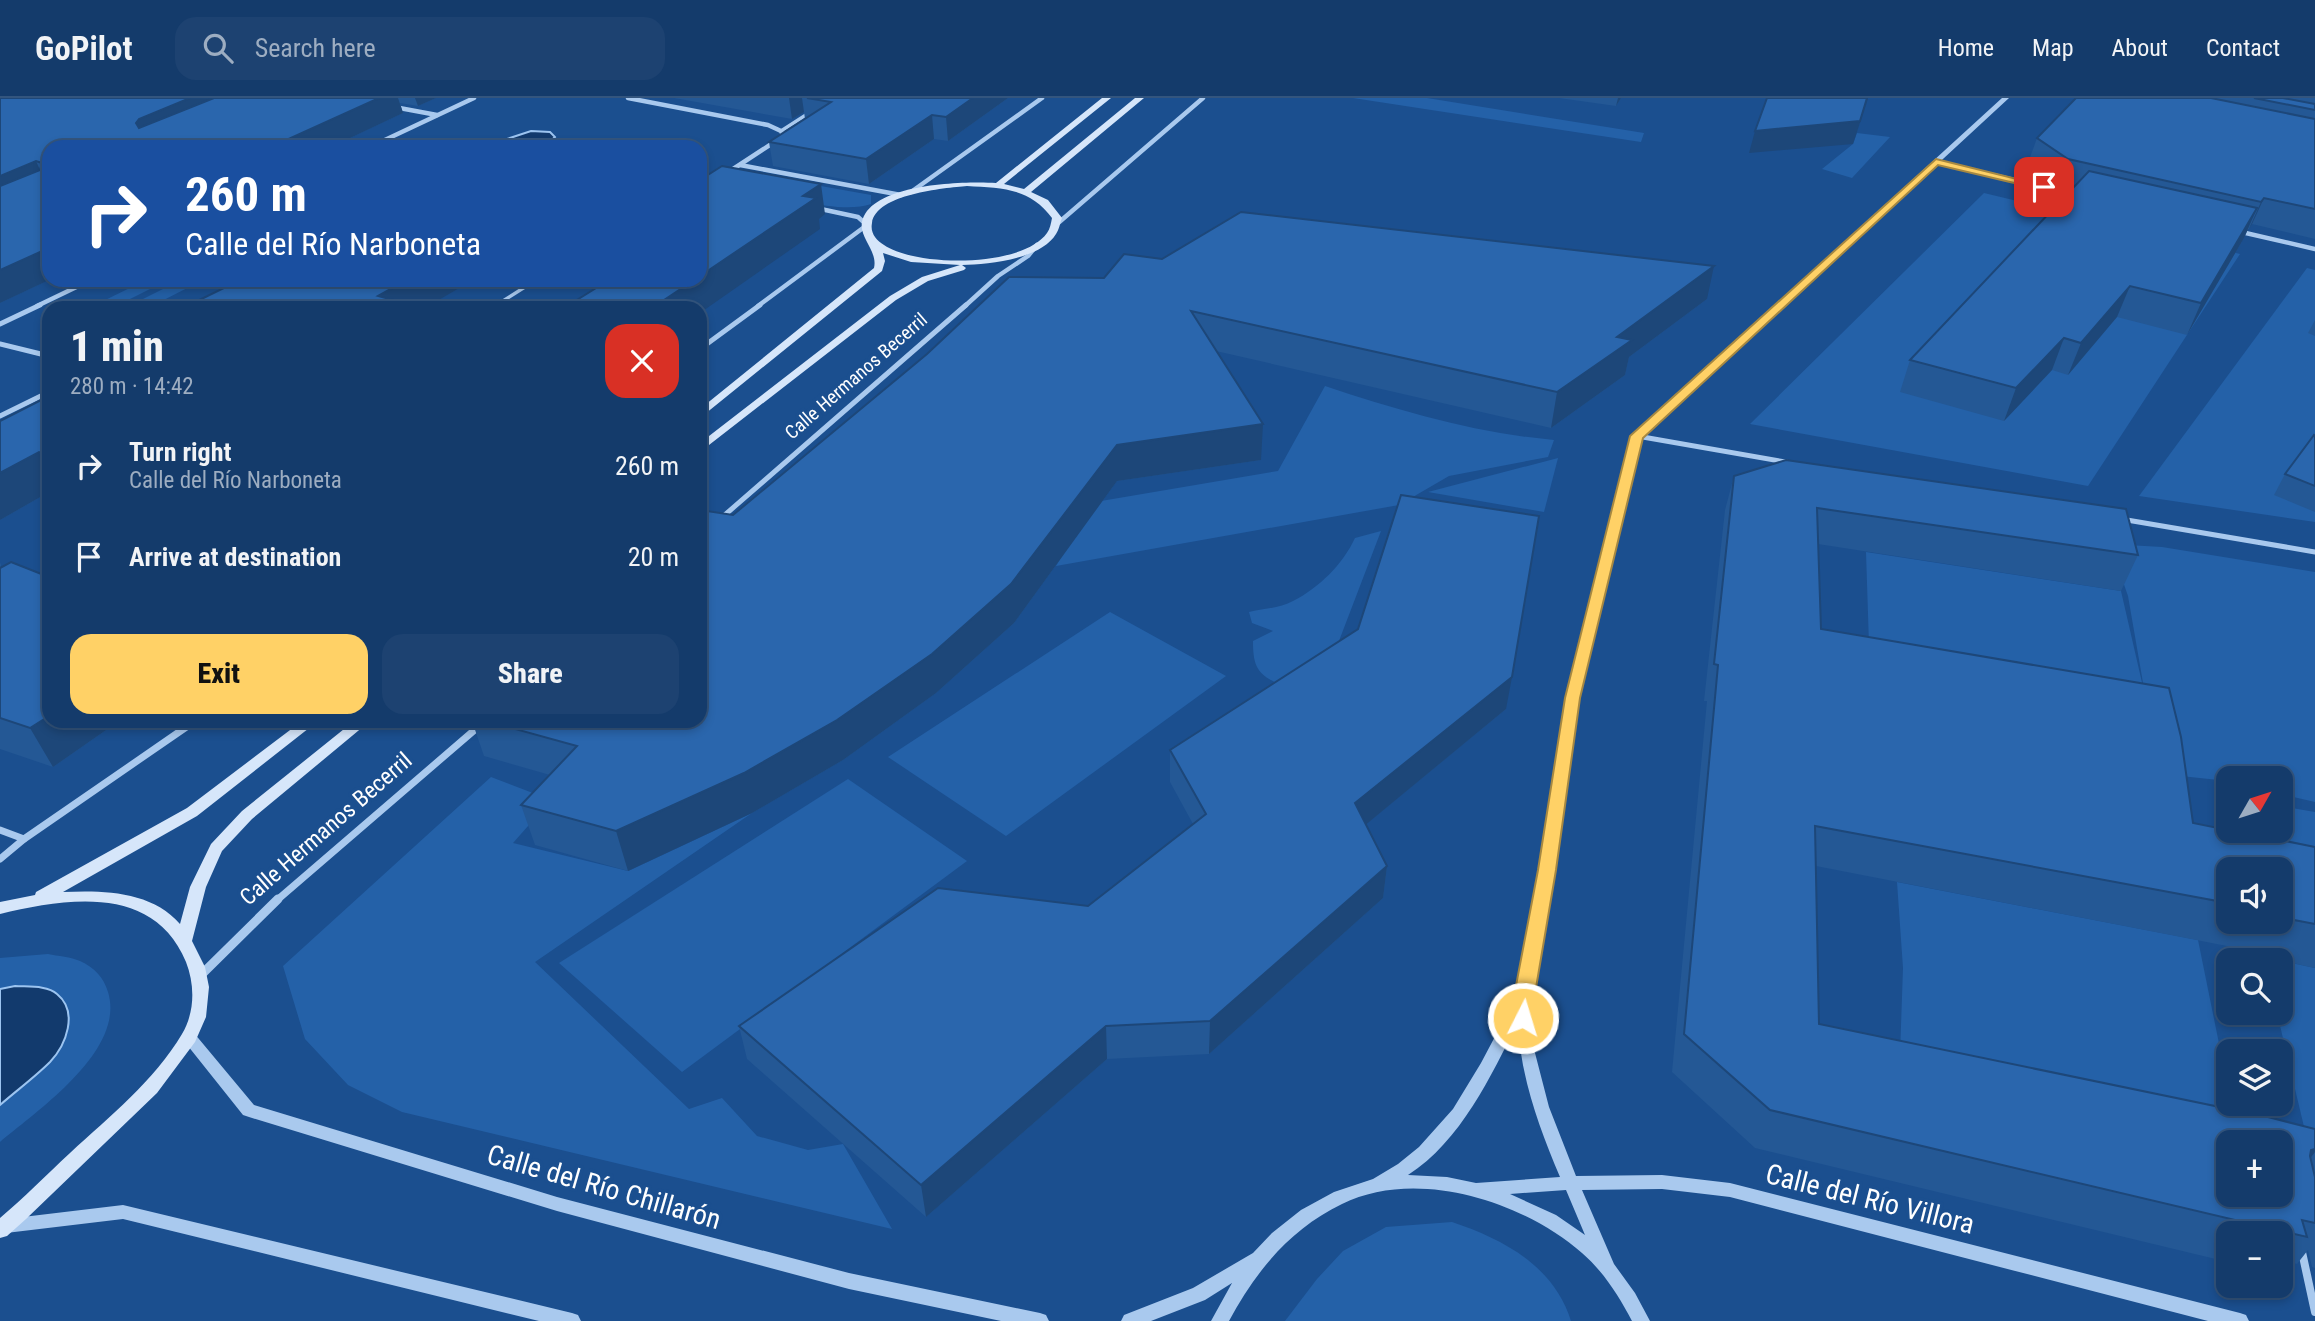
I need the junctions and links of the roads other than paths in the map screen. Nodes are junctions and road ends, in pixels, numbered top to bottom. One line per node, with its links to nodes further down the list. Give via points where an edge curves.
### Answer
1 (474, 98): 10 (street)
2 (628, 98): 11 (street)
3 (1042, 98): 17 (street)
4 (1107, 98): 16 (main road)
5 (1140, 98): 18 (main road)
6 (1203, 98): 23 (street, Calle Hermanos Becerril)
7 (2006, 98): 13 (street)
8 (386, 105): 10 (street)
9 (812, 111): 11 (street)
10 (438, 115): 12 (street)
11 (782, 131): 14 (street, via 779,139)
12 (385, 140)
13 (1936, 162): 20 (street); 42 (street)
14 (740, 165): 15 (street); 19 (street)
15 (723, 176)
16 (997, 186): 17 (main road, via 957,184); 18 (main road)
17 (911, 192): 19 (main road)
18 (1026, 192): 23 (main road, via 1049,205)
19 (901, 195): 22 (main road, via 878,208)
20 (2084, 196)
21 (804, 206): 22 (street, via 852,215)
22 (867, 225): 26 (main road); 37 (street)
23 (1057, 225): 27 (main road, Calle Hermanos Becerril)
24 (2231, 230): 28 (street)
25 (2315, 242): 28 (street)
26 (876, 244): 29 (main road, Calle Hermanos Becerril, via 912,260); 40 (main road, via 881,255 879,269)
27 (1037, 245): 29 (main road, Calle Hermanos Becerril); 46 (street, Calle Hermanos Becerril)
28 (2313, 249)
29 (979, 262): 43 (main road, Calle Hermanos Becerril, via 908,288)
30 (77, 287): 32 (street)
31 (525, 287): 33 (street)
32 (48, 301)
33 (503, 301)
34 (42, 304): 35 (street)
35 (0, 324)
36 (0, 344): 38 (street)
37 (707, 344)
38 (42, 354)
39 (42, 395): 41 (street)
40 (707, 409)
41 (0, 416)
42 (1637, 436): 44 (street); 59 (street, via 1573,698)
43 (707, 444)
44 (1800, 464)
45 (2112, 517): 47 (street)
46 (710, 528)
47 (2315, 552)
48 (185, 728): 53 (street)
49 (302, 728): 55 (main road, via 192,812)
50 (354, 728): 57 (main road, via 247,815 216,848 198,887)
51 (477, 728): 58 (street, Calle Hermanos Becerril, via 278,899)
52 (0, 830): 53 (street)
53 (24, 839): 54 (street)
54 (0, 859)
55 (35, 900): 56 (main road); 57 (main road, via 76,896 140,906 164,918)
56 (0, 908)
57 (184, 940): 58 (main road)
58 (201, 975): 60 (main road, via 200,1009)
59 (1524, 996): 61 (street, via 1530,1064 1541,1107); 62 (street, via 1458,1112 1436,1141 1408,1167)
60 (189, 1037): 64 (main road, via 152,1088); 70 (street, Calle del Río Chillarón, via 250,1110 570,1207 849,1281)
61 (1571, 1183): 63 (street, Calle del Río Villora); 67 (street); 74 (street, Calle del Río Villora, via 1662,1182 1730,1190)
62 (1371, 1187): 63 (street, via 1442,1182); 66 (street, via 1338,1197 1308,1214)
63 (1479, 1189): 67 (street, via 1550,1220 1582,1242)
64 (3, 1228): 69 (street, via 123,1212)
65 (2300, 1245): 68 (street)
66 (1256, 1259): 71 (street, via 1199,1294); 72 (street)
67 (1609, 1271): 73 (street)
68 (2315, 1312)
69 (572, 1321)
70 (1040, 1321)
71 (1130, 1321)
72 (1220, 1321)
73 (1641, 1321)
74 (2240, 1321)

